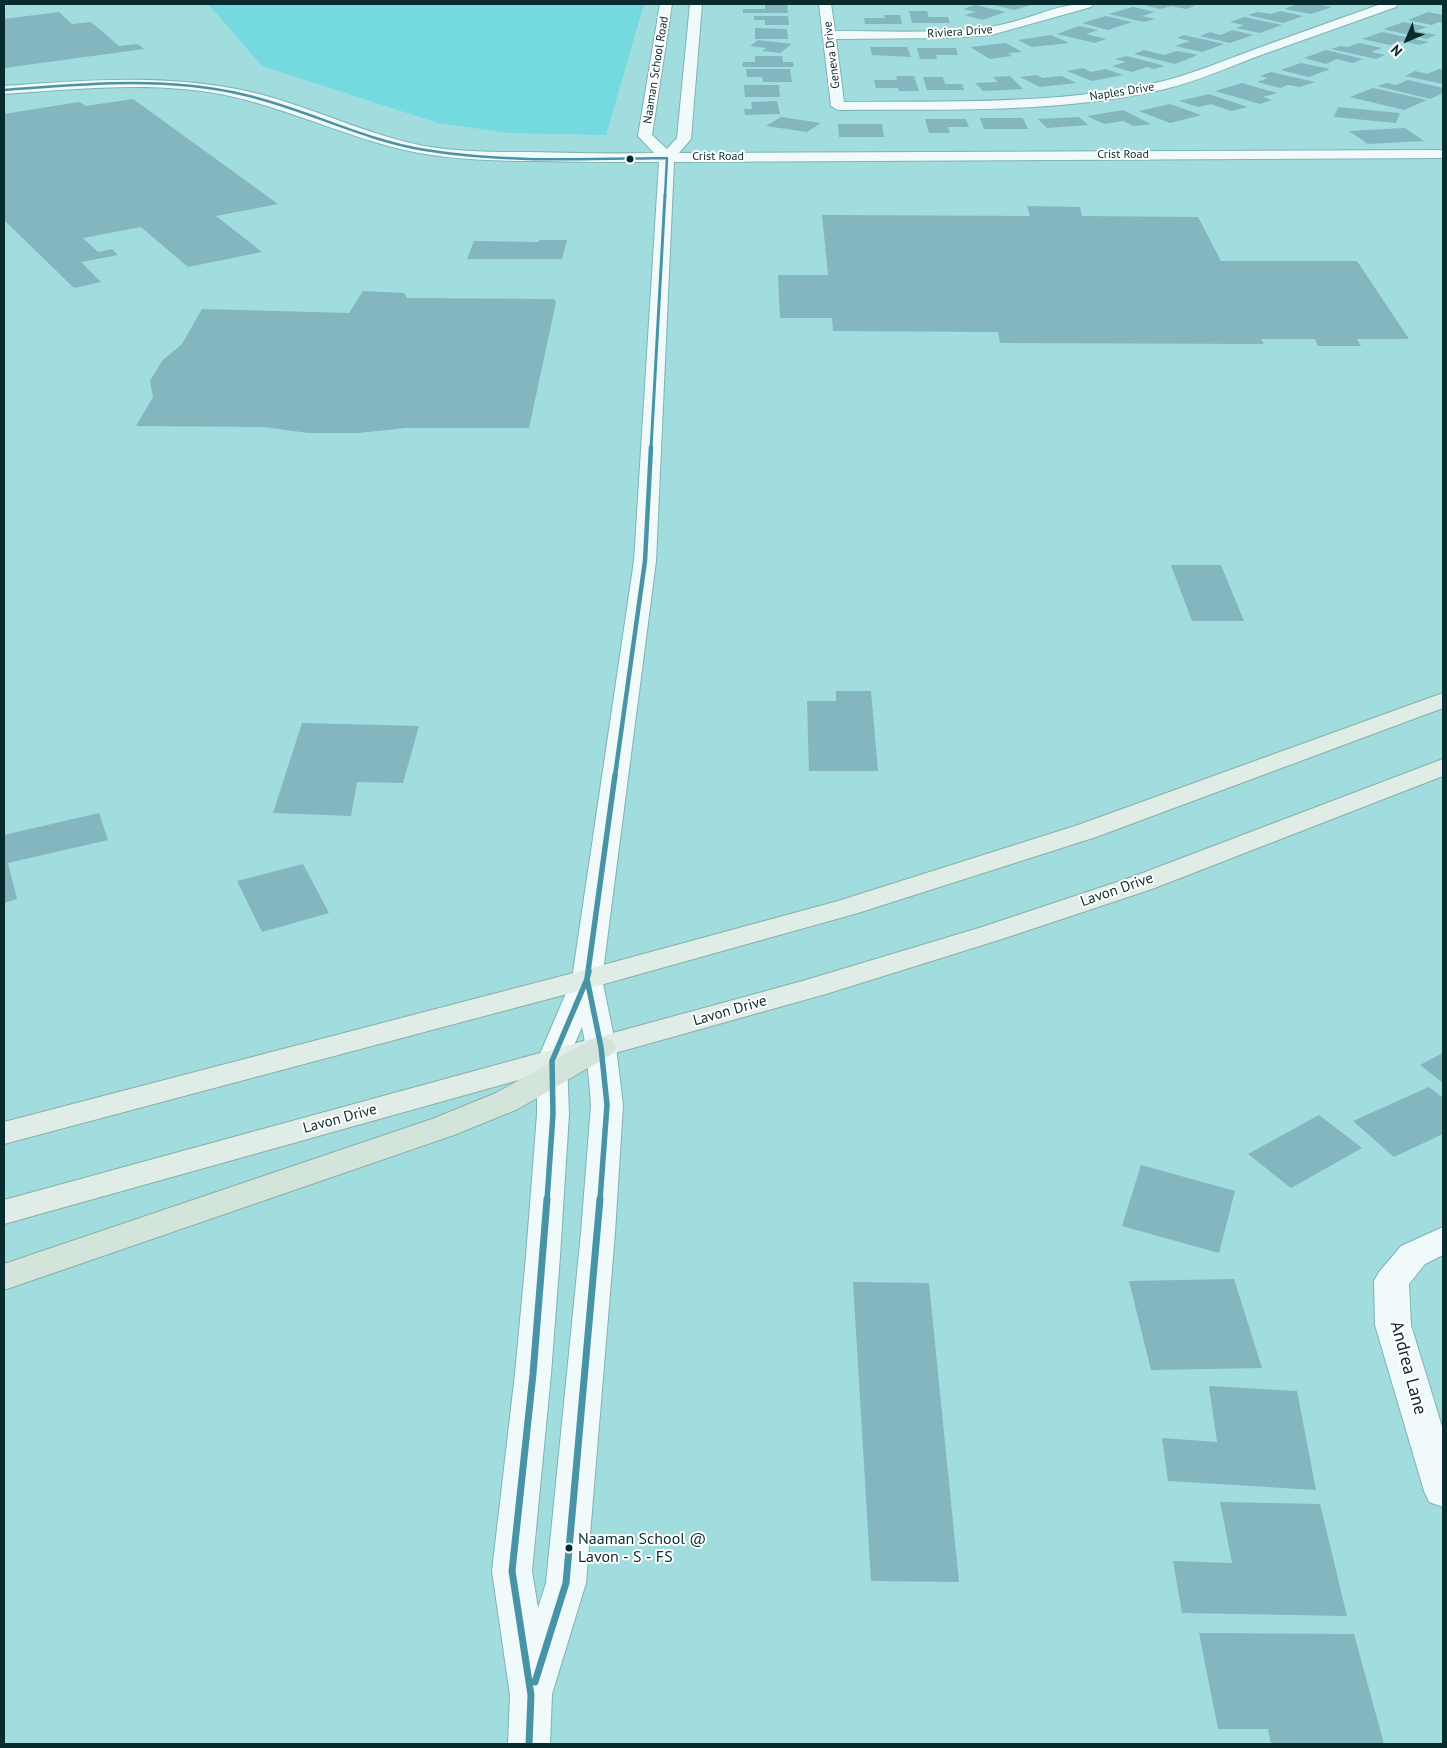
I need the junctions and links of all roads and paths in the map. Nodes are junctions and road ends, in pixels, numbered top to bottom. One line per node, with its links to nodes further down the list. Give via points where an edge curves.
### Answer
1 (666, 4): 10 (street, Naaman School Road, via 645,136)
2 (696, 4): 10 (street, via 684,139)
3 (826, 4): 6 (street, Geneva Drive)
4 (1087, 4): 6 (street, Riviera Drive, via 991,31)
5 (1392, 4): 8 (street, Naples Drive, via 1206,72 1131,91 1006,104)
6 (830, 35): 8 (street, Geneva Drive)
7 (4, 90): 10 (street, Crist Road, via 80,84 175,84 272,102 346,129 425,150 476,156)
8 (838, 106)
9 (1443, 154): 10 (street, Crist Road)
10 (667, 158): 13 (street, via 645,561)
11 (1443, 700): 13 (main road, via 1087,831 848,906)
12 (1443, 767): 14 (main road, Lavon Drive, via 1142,882 992,933 816,987)
13 (588, 979): 14 (street); 15 (street); 16 (main road)
14 (601, 1047): 15 (highway); 21 (street, via 607,1114 566,1583)
15 (552, 1069): 17 (main road, Lavon Drive); 19 (highway, via 507,1102 443,1127); 21 (street, via 553,1120 533,1374 512,1571)
16 (4, 1133)
17 (4, 1212)
18 (1443, 1240): 20 (street, Andrea Lane, via 1413,1255 1391,1281 1393,1325)
19 (4, 1277)
20 (1443, 1490)
21 (531, 1695): 22 (street)
22 (529, 1744)

